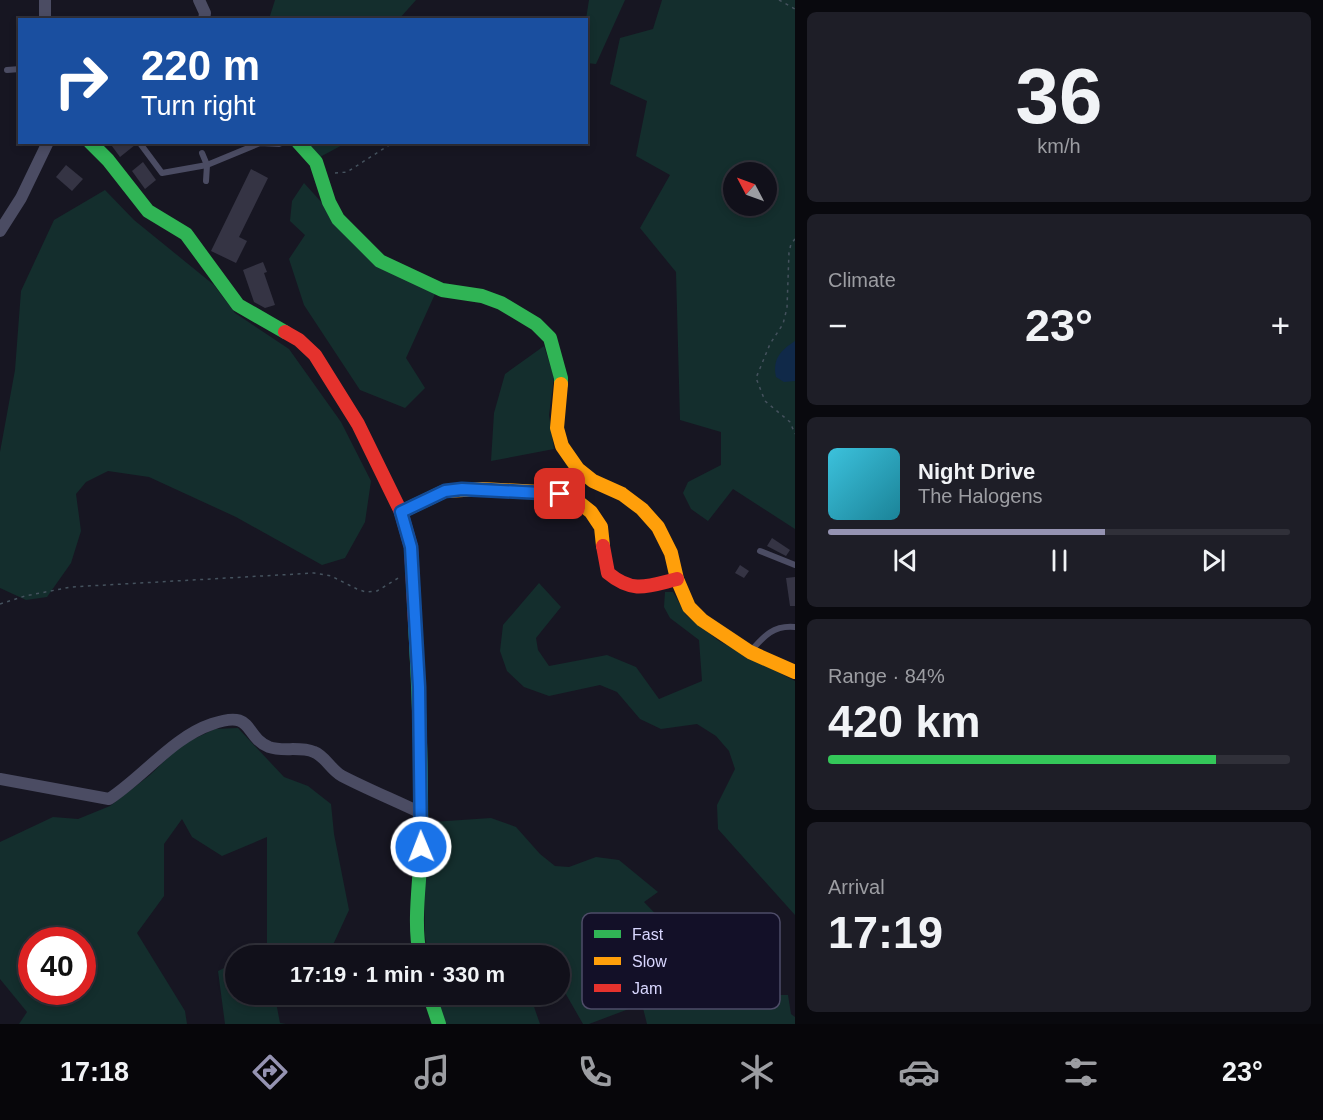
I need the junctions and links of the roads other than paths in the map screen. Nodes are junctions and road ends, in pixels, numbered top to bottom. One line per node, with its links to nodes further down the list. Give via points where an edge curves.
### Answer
1 (45, 0): 3 (street)
2 (200, 0): 4 (street)
3 (45, 18)
4 (204, 18)
5 (18, 69): 6 (lane)
6 (7, 70)
7 (47, 144): 15 (street)
8 (92, 144): 16 (street, via 148,211 186,234 238,305 299,340 315,356 358,424)
9 (140, 144): 13 (lane, via 162,173)
10 (258, 144): 13 (lane)
11 (300, 144): 19 (street, via 316,162 338,219 380,261 442,290 501,303 550,338 561,378 557,428 562,446 578,469 593,481 622,494 658,527 671,553)
12 (202, 153): 13 (lane)
13 (207, 165): 14 (lane)
14 (206, 181)
15 (0, 231)
16 (401, 512): 19 (street, via 445,491 462,489 560,494 591,512 601,527 604,558 608,573 614,578 639,588); 24 (street, via 411,547 420,710)
17 (760, 551): 18 (lane)
18 (795, 565)
19 (677, 579): 21 (street, via 689,607)
20 (795, 627): 21 (lane, via 776,628)
21 (750, 652): 22 (street)
22 (795, 672)
23 (0, 779): 24 (street, via 109,800 174,746 209,724 230,719 241,720 271,748 316,752 339,774)
24 (420, 813): 25 (street)
25 (419, 945)
26 (433, 1005): 27 (street)
27 (439, 1024)

